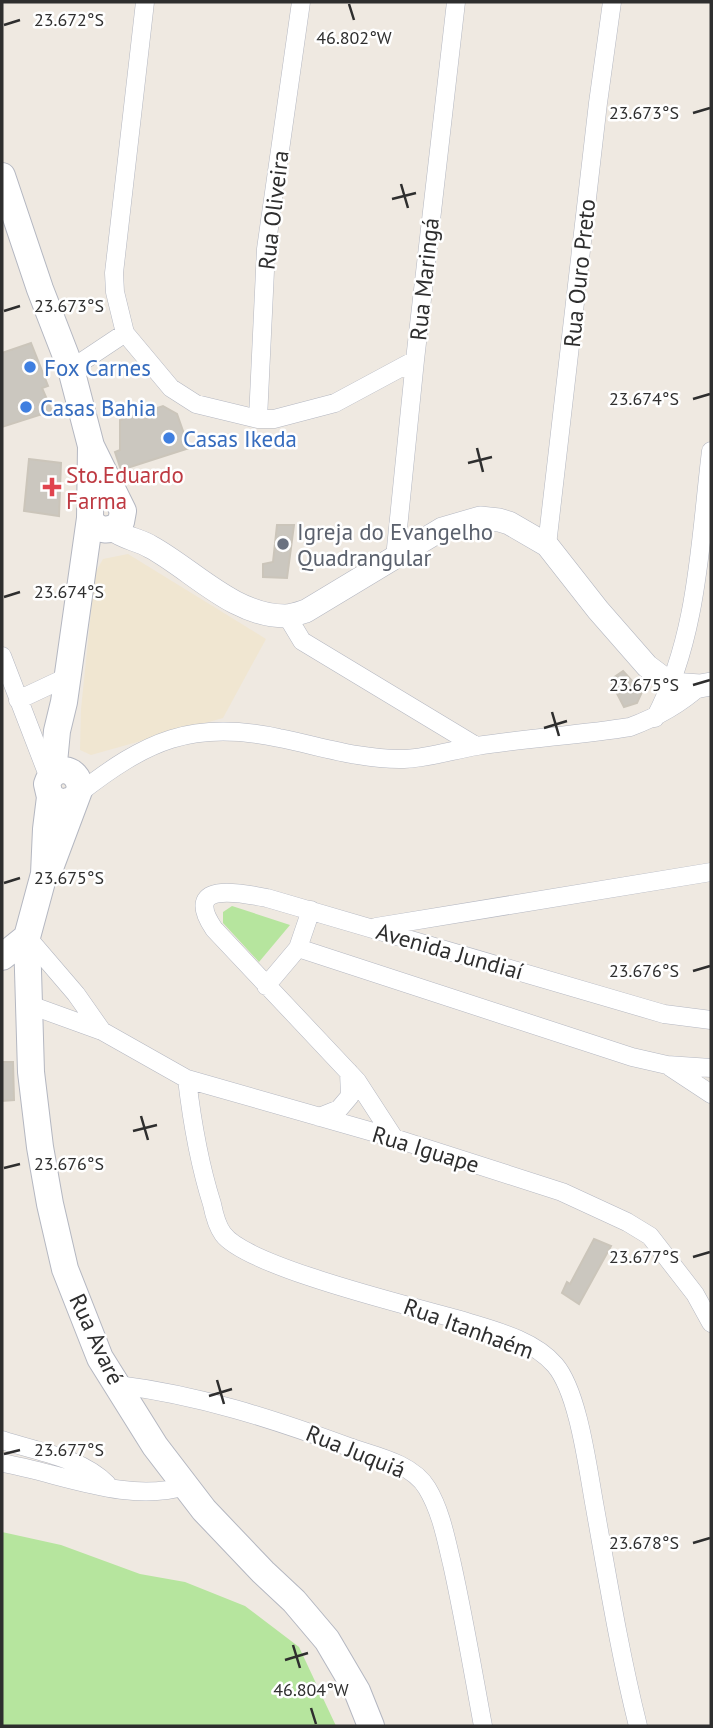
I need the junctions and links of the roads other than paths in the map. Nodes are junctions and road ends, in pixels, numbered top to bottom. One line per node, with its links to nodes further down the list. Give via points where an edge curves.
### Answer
1 (145, 2): 6 (street, via 114,273)
2 (301, 2): 9 (street, Rua Oliveira, via 266,249)
3 (456, 2): 7 (street, Rua Maringá)
4 (612, 2): 12 (street, Rua Ouro Preto)
5 (2, 176): 8 (main road)
6 (125, 333): 8 (street); 9 (street, via 182,397)
7 (415, 360): 9 (street, via 335,403); 13 (street, Rua Maringá)
8 (71, 369): 11 (main road)
9 (258, 419)
10 (711, 451): 16 (street, via 689,626)
11 (106, 516): 14 (street, via 231,600); 18 (main road, Rua Avaré, via 82,580)
12 (547, 545): 13 (street, via 509,523 480,518 442,529); 16 (street, via 647,666)
13 (395, 558): 14 (street, via 306,611)
14 (287, 616): 21 (street, via 302,641)
15 (2, 656): 19 (street)
16 (671, 684): 17 (street); 20 (street)
17 (706, 685): 20 (street)
18 (66, 690): 19 (street); 22 (main road, Rua Avaré, via 57,731)
19 (18, 700): 22 (street)
20 (655, 718): 21 (street, via 593,733)
21 (476, 746): 22 (street, via 414,758 375,758 239,731 209,730 167,741 114,767 104,777)
22 (65, 784): 26 (main road, Rua Avaré, via 44,852 44,874)
23 (711, 872): 25 (street)
24 (311, 910): 25 (street, Avenida Jundiaí); 27 (street); 29 (street, Avenida Jundiaí, via 223,891 206,902 206,917)
25 (372, 928): 31 (street, Avenida Jundiaí, via 664,1013)
26 (27, 937): 28 (main road); 30 (main road, Rua Avaré); 32 (street, Rua Iguape)
27 (298, 947): 29 (street); 33 (street, Avenida Jundiaí, via 592,1045)
28 (2, 957)
29 (266, 986): 35 (street)
30 (30, 1005): 32 (street, Rua Iguape); 41 (main road, Rua Avaré, via 34,1112 57,1239 100,1358)
31 (711, 1020)
32 (102, 1031): 36 (street, Rua Iguape)
33 (667, 1065): 34 (street, Avenida Jundiaí); 37 (street)
34 (711, 1068)
35 (349, 1072): 38 (street, via 350,1096 339,1109); 39 (street)
36 (187, 1079): 38 (street, Rua Iguape); 50 (street, Rua Itanhaém, via 203,1176 223,1235 288,1270 519,1340 556,1366 573,1404 585,1453)
37 (711, 1094)
38 (319, 1117): 39 (street, Rua Iguape)
39 (394, 1138): 40 (street, Rua Iguape, via 562,1192 627,1222 650,1236 695,1294)
40 (711, 1324)
41 (118, 1385): 42 (street, Rua Juquiá); 43 (main road, Rua Avaré)
42 (164, 1391): 43 (street); 49 (street, Rua Juquiá, via 304,1429 400,1465 419,1478 443,1526)
43 (137, 1418): 46 (main road, Rua Avaré)
44 (2, 1440): 47 (street, via 77,1463)
45 (2, 1463): 47 (street)
46 (186, 1486): 47 (street, via 147,1492); 48 (main road, Rua Avaré, via 327,1640)
47 (110, 1487)
48 (371, 1726)
49 (483, 1726)
50 (638, 1726)

